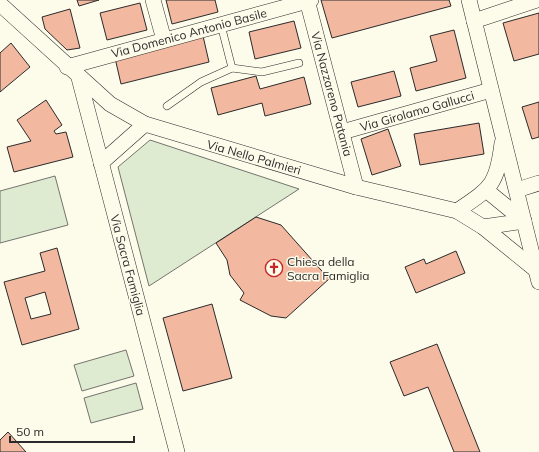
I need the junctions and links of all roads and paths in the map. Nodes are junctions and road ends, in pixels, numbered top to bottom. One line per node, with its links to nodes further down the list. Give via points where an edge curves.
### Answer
1 (153, 0): 8 (street)
2 (309, 0): 7 (street, Via Domenico Antonio Basile); 16 (street, Via Nazzareno Patania)
3 (469, 0): 6 (street)
4 (536, 0): 6 (street)
5 (0, 4): 10 (street, Via Nello Palmieri)
6 (474, 21): 13 (street)
7 (221, 25): 8 (street, Via Domenico Antonio Basile); 11 (lane)
8 (164, 40): 10 (street, Via Domenico Antonio Basile)
9 (299, 63): 11 (lane, via 262,72)
10 (67, 67): 12 (street, Via Nello Palmieri)
11 (232, 68): 14 (lane, via 201,82)
12 (79, 78): 15 (street, Via Nello Palmieri, via 110,104); 18 (street, Via Sacra Famiglia)
13 (491, 90): 16 (street, Via Girolamo Gallucci); 17 (street)
14 (167, 106)
15 (145, 124): 18 (street); 20 (street, Via Nello Palmieri)
16 (342, 132): 20 (street, Via Nazzareno Patania)
17 (503, 134): 21 (street, via 498,170); 22 (street)
18 (101, 163): 27 (street, Via Sacra Famiglia)
19 (539, 183): 22 (street)
20 (356, 187): 23 (street, Via Nello Palmieri)
21 (486, 190): 23 (street); 24 (street)
22 (517, 190): 24 (street)
23 (457, 211): 25 (street, Via Nello Palmieri)
24 (524, 221): 25 (street); 26 (street)
25 (483, 227): 26 (street, Via Nello Palmieri)
26 (537, 276)
27 (177, 452)

